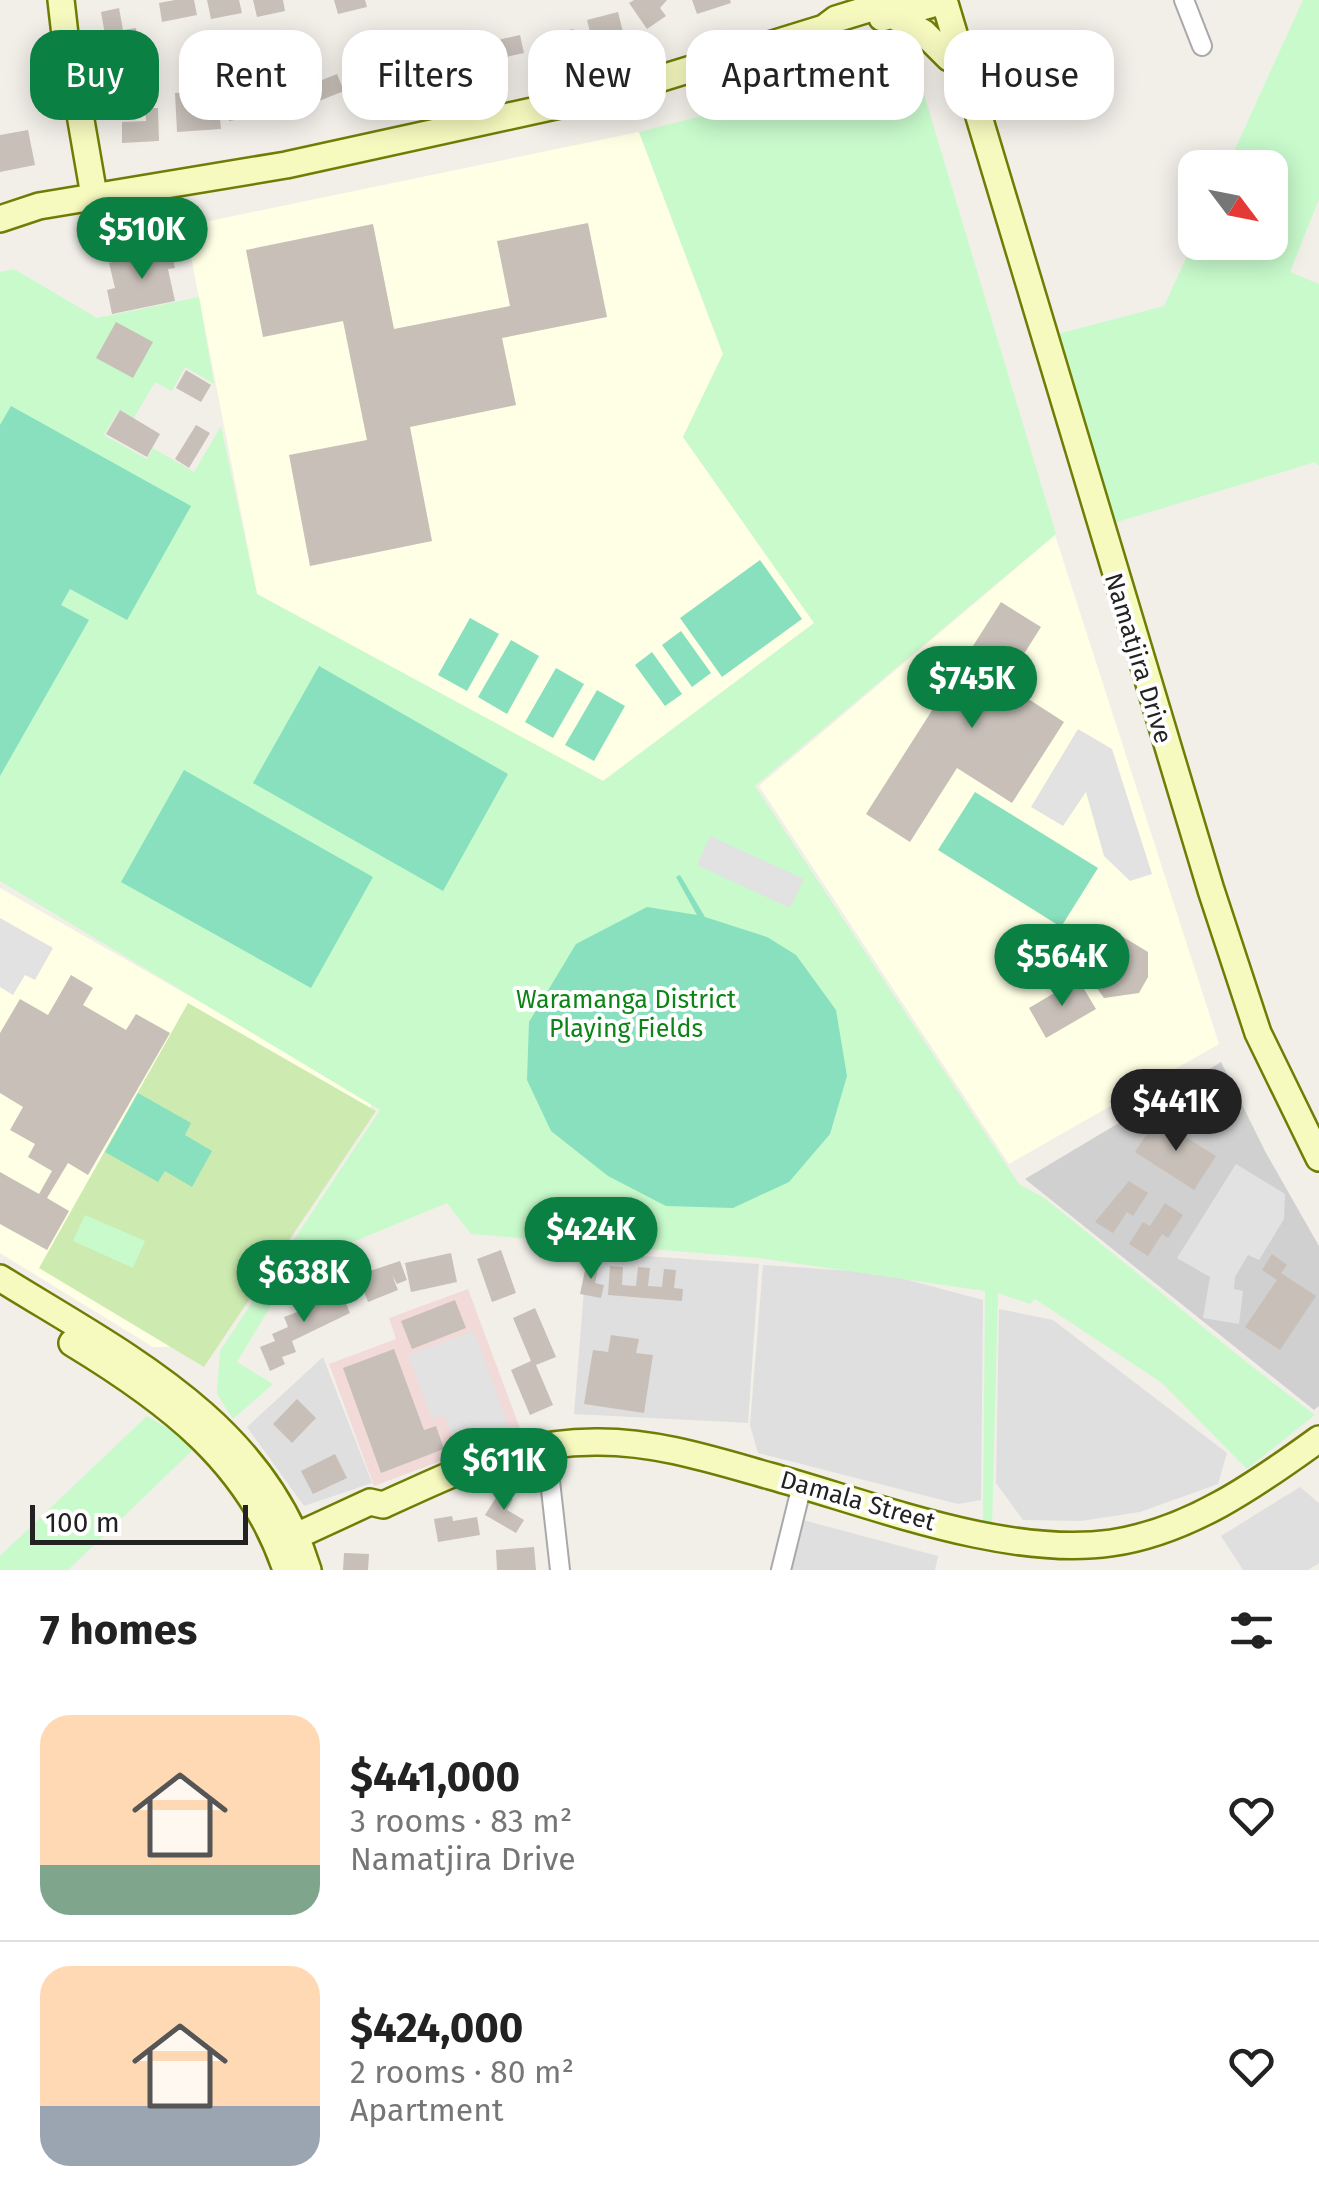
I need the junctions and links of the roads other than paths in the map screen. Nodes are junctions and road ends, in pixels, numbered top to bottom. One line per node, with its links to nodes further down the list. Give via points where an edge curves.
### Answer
1 (61, 0): 10 (main road)
2 (1184, 0): 6 (street)
3 (938, 2): 4 (main road); 5 (main road, Namatjira Drive); 9 (main road, Namatjira Drive)
4 (892, 5): 7 (main road); 10 (main road, via 610,94)
5 (944, 33)
6 (1202, 46)
7 (944, 53)
8 (968, 120): 9 (main road, Namatjira Drive)
9 (985, 149): 12 (main road, Namatjira Drive, via 1258,1033)
10 (88, 202): 11 (main road, via 39,206)
11 (0, 219)
12 (1319, 1158)
13 (0, 1278): 15 (main road)
14 (0, 1298): 15 (main road)
15 (163, 1391): 19 (main road, via 230,1436 263,1478)
16 (1319, 1438): 18 (main road, Damala Street, via 1191,1518 1114,1543 984,1536)
17 (546, 1445): 18 (main road, Damala Street, via 653,1445); 19 (main road, Damala Street, via 504,1452 382,1505 375,1518); 20 (street)
18 (802, 1485): 21 (street)
19 (292, 1554)
20 (560, 1570)
21 (781, 1570)

